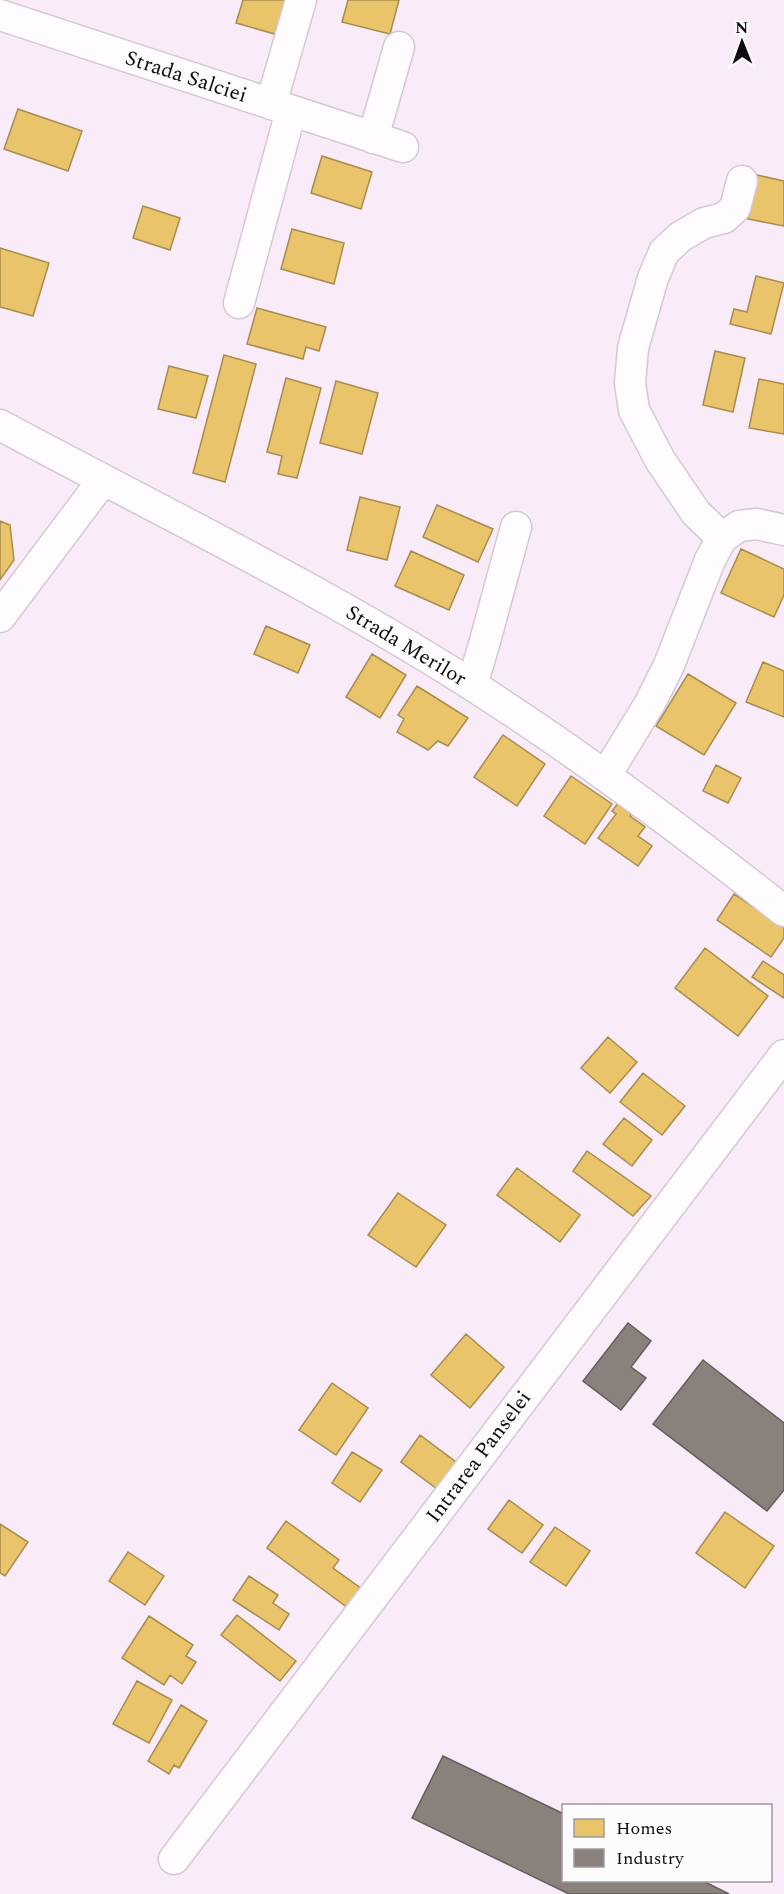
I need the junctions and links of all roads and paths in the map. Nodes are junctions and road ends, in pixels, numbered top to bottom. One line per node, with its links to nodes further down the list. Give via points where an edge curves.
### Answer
1 (301, 0): 4 (street)
2 (0, 15): 4 (street, Strada Salciei)
3 (399, 47): 5 (street)
4 (281, 108): 5 (street, Strada Salciei); 8 (street)
5 (373, 138): 6 (street, Strada Salciei)
6 (403, 147)
7 (742, 181): 13 (street, via 735,208 724,218 704,223 680,237 664,252 633,348 630,383 634,410 660,460 696,513)
8 (239, 303)
9 (0, 425): 10 (street, Strada Merilor)
10 (103, 480): 14 (street); 15 (street, Strada Merilor, via 279,572)
11 (516, 527): 15 (street)
12 (784, 530): 13 (street, via 757,524 739,526)
13 (722, 538): 16 (street, via 669,665)
14 (0, 616)
15 (472, 685): 16 (street, Strada Merilor)
16 (606, 775): 17 (street, Strada Merilor)
17 (784, 911)
18 (784, 1055): 19 (street, Intrarea Panselei)
19 (174, 1859)

